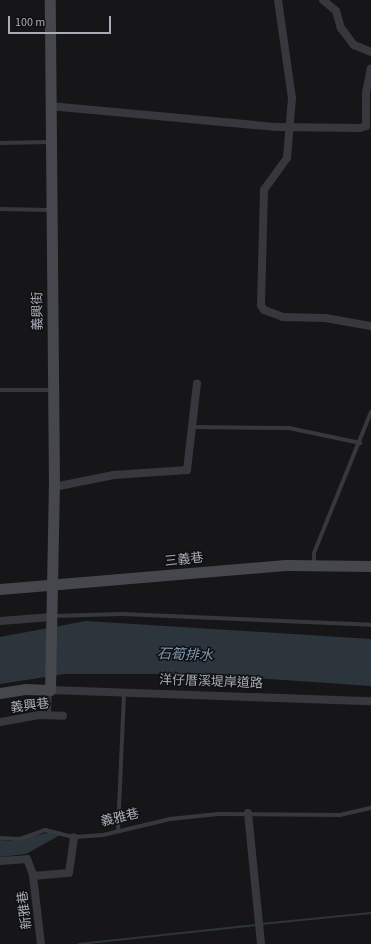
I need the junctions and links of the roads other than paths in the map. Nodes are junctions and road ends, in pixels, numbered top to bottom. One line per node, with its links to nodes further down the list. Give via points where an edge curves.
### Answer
1 (50, 0): 6 (street, 義興街)
2 (278, 0): 7 (street, via 292,80)
3 (323, 0): 4 (street, via 336,11 341,28 354,45)
4 (371, 52)
5 (371, 68): 7 (street, via 366,93 366,126 334,129)
6 (50, 106): 7 (street); 8 (street, 義興街)
7 (290, 125): 12 (street, via 287,158 264,190 261,306 264,310 283,317 325,318)
8 (50, 142): 9 (lane); 11 (street, 義興街)
9 (0, 143)
10 (0, 209): 11 (lane)
11 (50, 210): 15 (street, 義興街)
12 (371, 326)
13 (197, 384): 17 (street)
14 (0, 390): 15 (lane)
15 (53, 390): 19 (street, 義興街)
16 (371, 412): 18 (lane)
17 (193, 427): 18 (lane, via 289,428); 19 (street, via 187,470 114,475)
18 (360, 442): 20 (lane, via 314,553)
19 (54, 487): 22 (street, 義興街)
20 (314, 564): 21 (street, 三義巷); 22 (street, 三義巷)
21 (371, 566)
22 (54, 585): 23 (street, 三義巷); 24 (street, 義興街)
23 (0, 589)
24 (52, 620): 25 (street); 26 (lane, via 122,614); 27 (street, 義興街)
25 (0, 621)
26 (371, 625)
27 (50, 690): 28 (street, 洋仔厝溪堤岸道路); 29 (street); 31 (lane)
28 (124, 691): 30 (street, 洋仔厝溪堤岸道路); 36 (lane)
29 (0, 693)
30 (371, 700)
31 (49, 714): 32 (street, 義興巷); 33 (street, 義興巷)
32 (63, 716)
33 (0, 722)
34 (371, 808): 35 (lane, 義雅巷, via 340,815)
35 (248, 813): 36 (lane, 義雅巷, via 170,819); 42 (street)
36 (118, 831): 37 (lane, 義雅巷)
37 (74, 837): 38 (lane, 義雅巷, via 45,830 20,840); 40 (street, 新雅巷, via 69,873)
38 (0, 838)
39 (0, 861): 40 (street, via 27,858)
40 (34, 875): 41 (street, 新雅巷)
41 (41, 944)
42 (261, 944)

